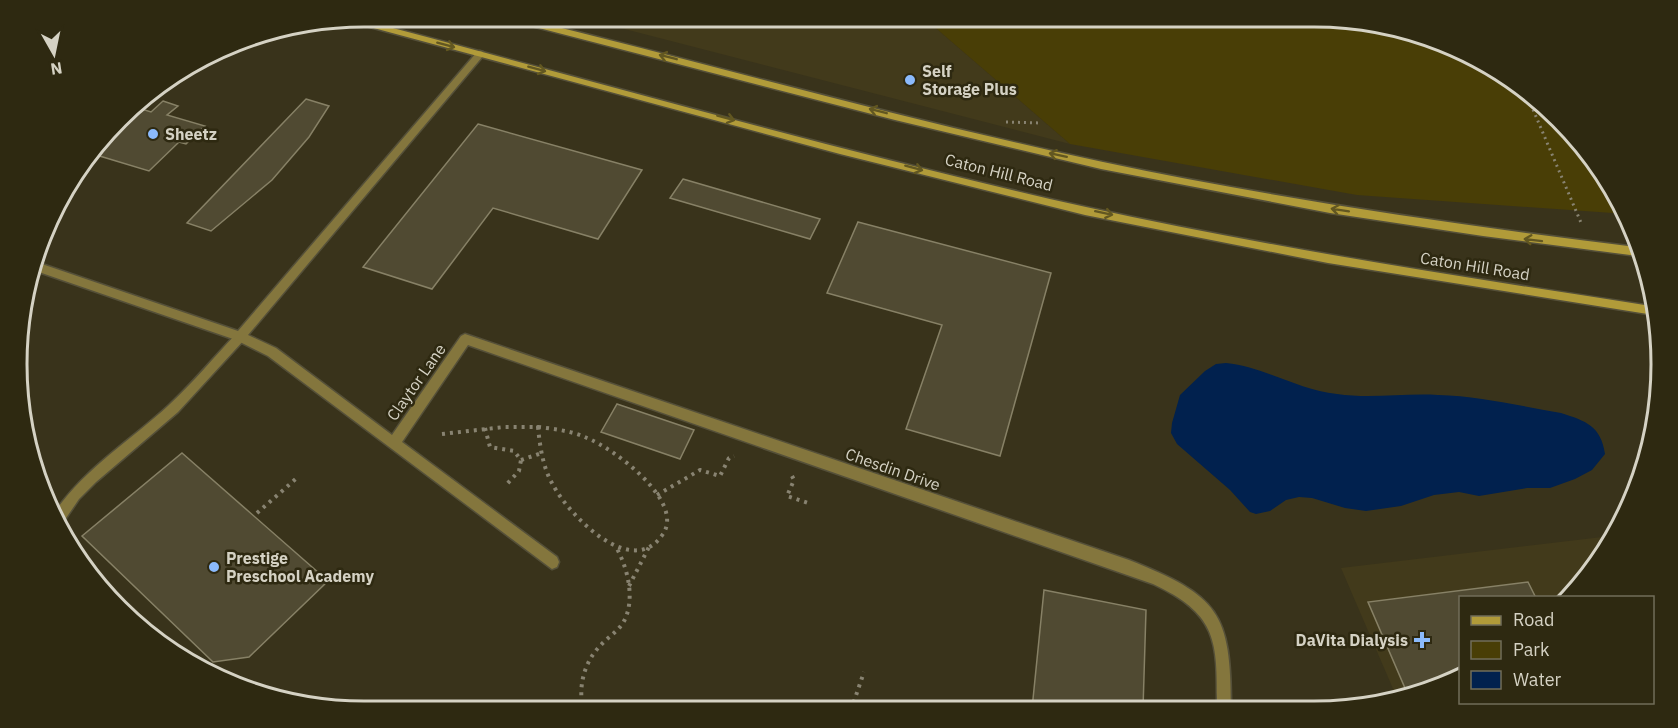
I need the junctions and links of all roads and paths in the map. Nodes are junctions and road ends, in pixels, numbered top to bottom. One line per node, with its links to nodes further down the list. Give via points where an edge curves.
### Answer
1 (378, 27): 3 (main road, Caton Hill Road, one-way to 3)
2 (551, 27): 6 (main road, Caton Hill Road, one-way to 2, via 1335,210 1165,178 1026,148)
3 (480, 54): 8 (main road, Caton Hill Road, one-way to 8, via 1006,192 1339,261); 9 (street)
4 (1532, 108): 5 (path)
5 (1573, 206)
6 (1631, 251)
7 (41, 268): 9 (street)
8 (1647, 310)
9 (240, 337): 14 (street, via 272,352); 23 (street, via 174,408 91,478)
10 (465, 339): 14 (street, Claytor Lane); 32 (street, Chesdin Drive, via 1130,567 1178,588 1205,610 1217,630 1223,659)
11 (538, 426): 12 (path); 15 (path); 21 (path, via 564,430 600,443 629,462)
12 (485, 428): 13 (path); 17 (path, via 490,447 514,450)
13 (442, 434)
14 (394, 443): 27 (street)
15 (542, 453): 17 (path); 25 (path, via 553,486 573,514)
16 (734, 456): 21 (path, via 720,476 700,470)
17 (521, 460): 20 (path, via 519,471)
18 (792, 476): 22 (path, via 787,496)
19 (298, 477): 24 (path)
20 (506, 485)
21 (657, 495): 26 (path, via 667,521 662,536)
22 (811, 504)
23 (62, 513)
24 (257, 513)
25 (616, 546): 26 (path, via 635,550); 28 (path)
26 (650, 546): 28 (path)
27 (552, 562)
28 (629, 586): 30 (path, via 624,622 598,648 586,670)
29 (864, 672): 31 (path)
30 (582, 701)
31 (854, 701)
32 (1224, 701)

